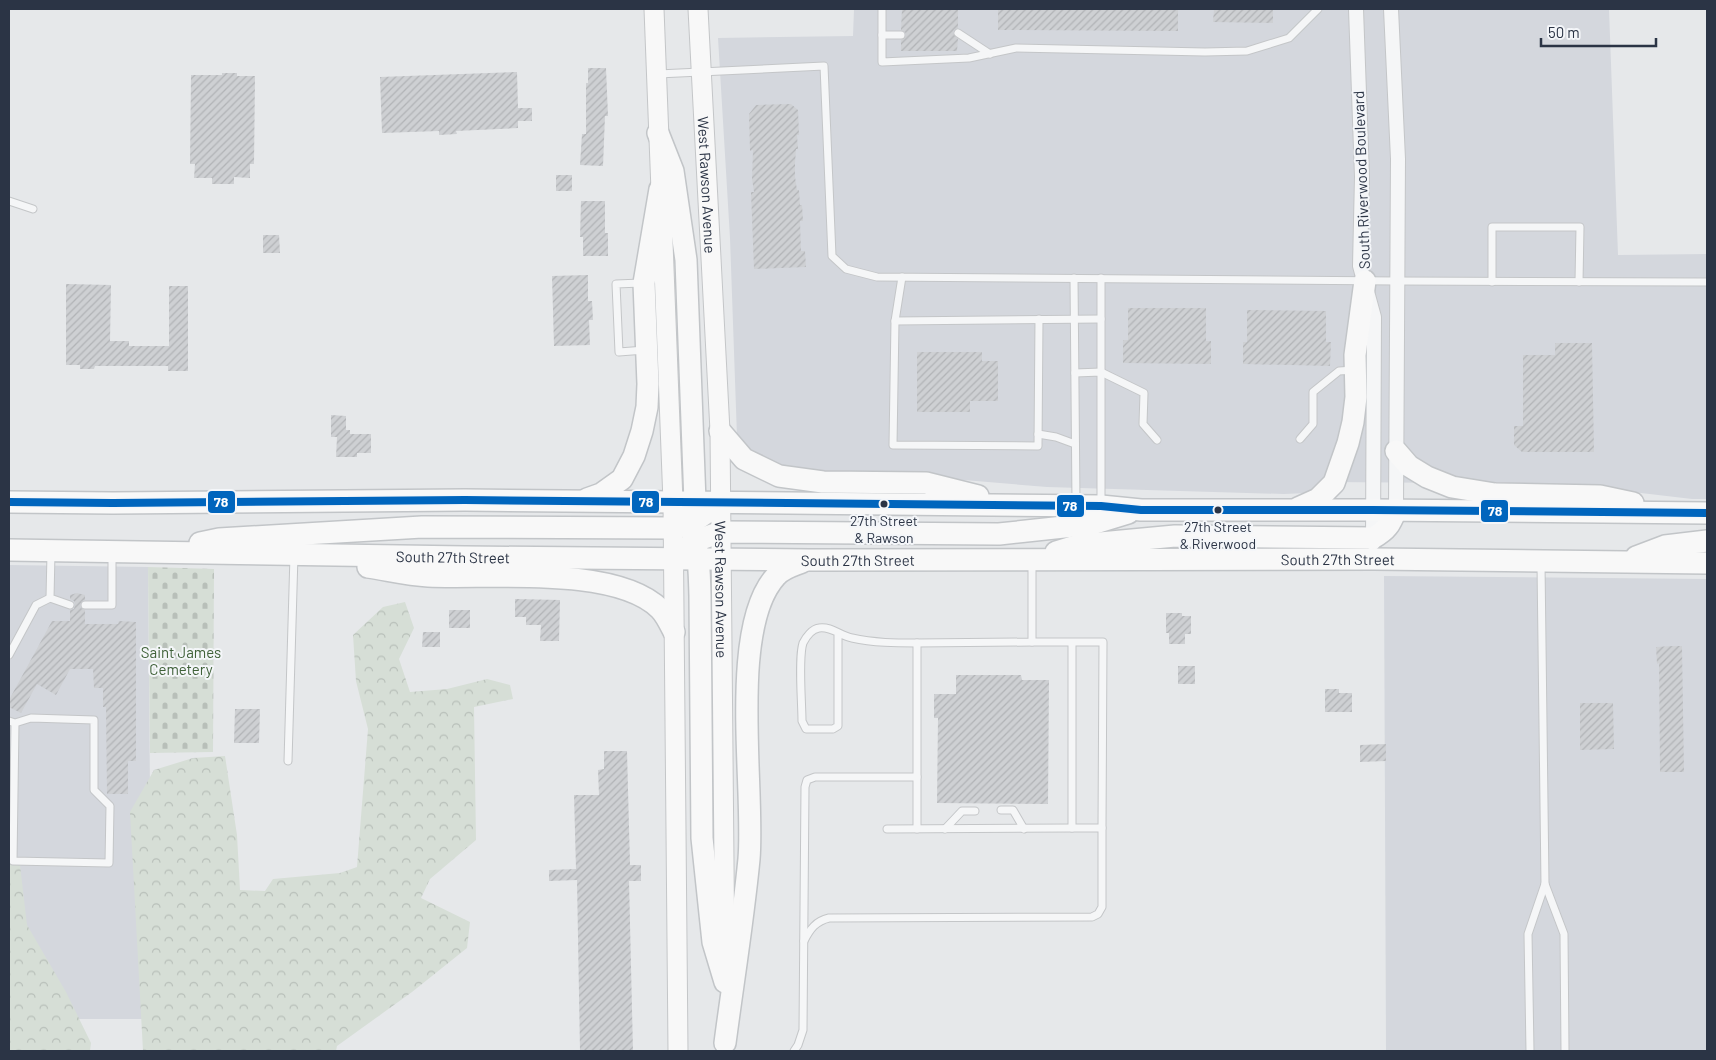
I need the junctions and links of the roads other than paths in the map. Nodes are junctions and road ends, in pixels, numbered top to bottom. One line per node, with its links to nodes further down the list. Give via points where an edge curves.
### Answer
1 (654, 9): 12 (main road)
2 (698, 9): 11 (main road, West Rawson Avenue)
3 (882, 9): 8 (lane)
4 (1318, 9): 10 (lane, via 1289,38 1247,52 1016,48)
5 (1356, 9): 20 (street, South Riverwood Boulevard, via 1362,177 1360,266)
6 (1391, 9): 21 (street, via 1398,159)
7 (958, 33): 10 (lane)
8 (882, 35): 9 (lane); 10 (lane, via 882,62 947,60)
9 (902, 35)
10 (990, 54)
11 (702, 72): 12 (lane); 17 (lane, via 824,66 832,256 846,269 877,277); 34 (main road, West Rawson Avenue)
12 (656, 74): 13 (main road)
13 (658, 133): 14 (main road); 53 (main road, via 673,171 686,260)
14 (660, 189): 25 (main road); 30 (main road)
15 (9, 201): 16 (lane)
16 (33, 209)
17 (902, 277): 18 (lane); 29 (lane)
18 (1074, 278): 19 (lane); 28 (lane)
19 (1101, 278): 20 (lane); 26 (lane)
20 (1365, 281): 21 (lane); 31 (main road); 49 (street, South Riverwood Boulevard, via 1374,317)
21 (1397, 281): 22 (lane); 39 (street)
22 (1492, 282): 23 (lane); 23 (lane, via 1492,227 1580,227)
23 (1579, 282): 24 (lane)
24 (1707, 282)
25 (644, 283): 30 (main road); 30 (lane, via 616,284 619,352)
26 (1101, 319): 28 (lane); 32 (lane)
27 (1039, 320): 28 (lane); 29 (lane); 35 (lane)
28 (1074, 320): 33 (lane)
29 (895, 321): 35 (lane, via 893,445 1038,446)
30 (656, 350): 40 (main road, via 642,431 634,456 622,479 601,494); 42 (main road)
31 (1354, 370): 36 (lane, via 1339,371 1313,392 1313,424); 48 (main road, via 1356,397 1353,422 1334,483 1318,499)
32 (1101, 372): 33 (lane); 37 (lane, via 1144,393 1144,424); 46 (lane)
33 (1075, 373): 38 (lane)
34 (720, 431): 43 (main road, West Rawson Avenue); 44 (main road, via 744,459 779,476 823,482 926,483)
35 (1038, 434): 38 (lane)
36 (1300, 438)
37 (1157, 440)
38 (1076, 444): 45 (lane)
39 (1396, 451): 50 (street); 51 (main road, via 1409,466 1427,478 1452,487 1495,494 1600,496)
40 (583, 501): 41 (main road, South 27th Street); 42 (main road, South 27th Street)
41 (9, 502)
42 (673, 502): 53 (main road, South 27th Street)
43 (722, 502): 44 (main road, South 27th Street); 53 (main road, South 27th Street); 53 (main road, West Rawson Avenue)
44 (1012, 505): 45 (main road, South 27th Street)
45 (1076, 506): 46 (main road, South 27th Street)
46 (1101, 506): 47 (main road, South 27th Street)
47 (1141, 510): 48 (main road, South 27th Street); 53 (main road, via 1092,524 999,534)
48 (1295, 510): 49 (main road, South 27th Street)
49 (1373, 510): 50 (main road, South 27th Street); 54 (street, South Riverwood Boulevard)
50 (1396, 510): 51 (main road, South 27th Street); 54 (main road, via 1384,532)
51 (1678, 513): 52 (main road, South 27th Street)
52 (1707, 513)
53 (697, 530): 59 (main road, via 422,527 219,539); 61 (main road); 62 (main road, South 27th Street); 62 (main road, West Rawson Avenue); 91 (main road, via 702,838 713,942)
54 (1373, 538): 63 (street, South Riverwood Boulevard); 65 (main road, via 1175,536 1079,546)
55 (1707, 541): 66 (main road, via 1665,546)
56 (9, 550): 57 (main road, South 27th Street)
57 (51, 550): 58 (main road, South 27th Street); 69 (lane)
58 (112, 551): 59 (main road, South 27th Street); 71 (lane, via 112,605)
59 (159, 551): 60 (main road, South 27th Street)
60 (294, 555): 62 (main road, South 27th Street); 72 (main road, via 427,576 574,578 609,584 650,601 660,609); 79 (lane)
61 (722, 558): 64 (main road, South 27th Street); 91 (main road, West Rawson Avenue)
62 (673, 559): 72 (main road, West Rawson Avenue)
63 (1374, 559): 65 (main road, South 27th Street); 67 (main road, South 27th Street)
64 (809, 560): 65 (main road, South 27th Street); 92 (main road, via 786,568 768,585 752,635 748,670 749,857)
65 (1032, 560): 74 (lane)
66 (1624, 561): 67 (main road, South 27th Street); 68 (main road, South 27th Street)
67 (1541, 562): 89 (lane)
68 (1707, 563)
69 (50, 598): 70 (lane); 77 (lane, via 36,605)
70 (70, 605)
71 (85, 605)
72 (674, 632): 93 (main road, West Rawson Avenue)
73 (838, 634): 73 (lane, via 831,629 817,628 803,645 802,720 806,730 838,726); 76 (lane, via 887,643)
74 (1032, 642): 75 (lane); 76 (lane)
75 (1072, 642): 84 (lane); 85 (lane, via 1103,642)
76 (918, 643): 80 (lane)
77 (9, 655)
78 (12, 722): 78 (lane, via 31,718 94,720 94,790 110,806 109,863 13,862)
79 (288, 761)
80 (918, 777): 87 (lane); 90 (lane, via 815,777 807,780)
81 (975, 810): 88 (lane, via 962,810)
82 (1001, 810): 83 (lane, via 1013,810)
83 (1024, 828): 84 (lane); 88 (lane)
84 (1072, 828): 85 (lane)
85 (1102, 828): 90 (lane, via 1102,907 1092,917 829,918 820,920)
86 (887, 829): 87 (lane)
87 (917, 829): 88 (lane)
88 (945, 829)
89 (1545, 884): 95 (lane, via 1528,934); 96 (lane, via 1564,934)
90 (804, 941): 94 (lane, via 803,1030)
91 (725, 982): 92 (main road, West Rawson Avenue)
92 (725, 1047)
93 (678, 1051)
94 (794, 1051)
95 (1530, 1051)
96 (1565, 1051)

